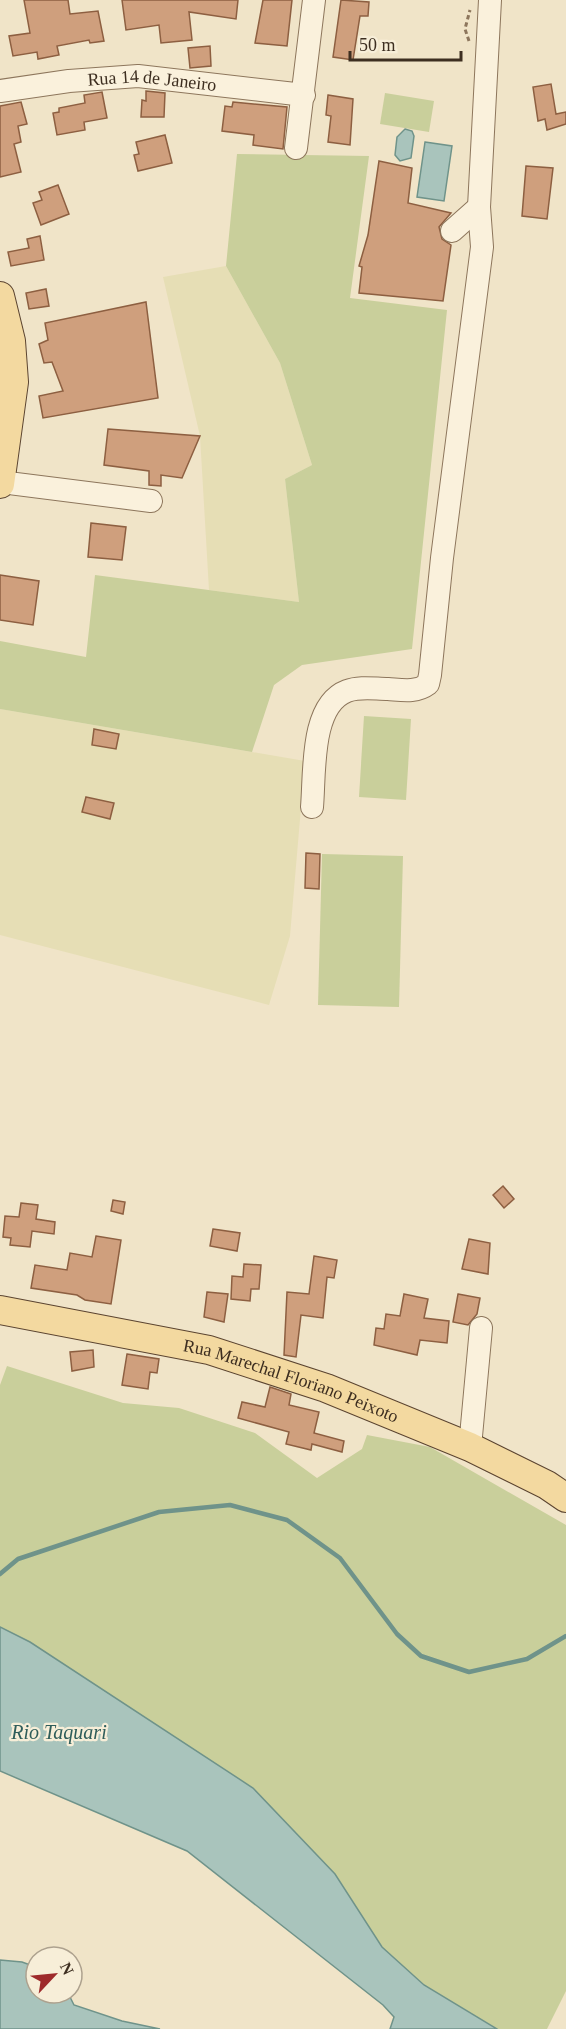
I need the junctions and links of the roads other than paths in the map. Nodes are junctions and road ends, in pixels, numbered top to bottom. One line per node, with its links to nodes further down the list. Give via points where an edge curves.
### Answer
1 (314, 0): 4 (street)
2 (490, 0): 6 (street)
3 (0, 91): 4 (street, Rua 14 de Janeiro, via 138,76)
4 (304, 96): 5 (street)
5 (297, 148)
6 (479, 207): 7 (street); 11 (street, via 482,247 428,684 414,690 360,688 334,698 325,708 320,726)
7 (452, 231)
8 (0, 296): 9 (main road, via 11,341 14,382)
9 (0, 483): 10 (street)
10 (151, 501)
11 (312, 807)
12 (0, 1311): 14 (main road, Rua Marechal Floriano Peixoto, via 209,1350 326,1388)
13 (481, 1328): 14 (street)
14 (470, 1447): 15 (main road, Rua Marechal Floriano Peixoto)
15 (566, 1498)

